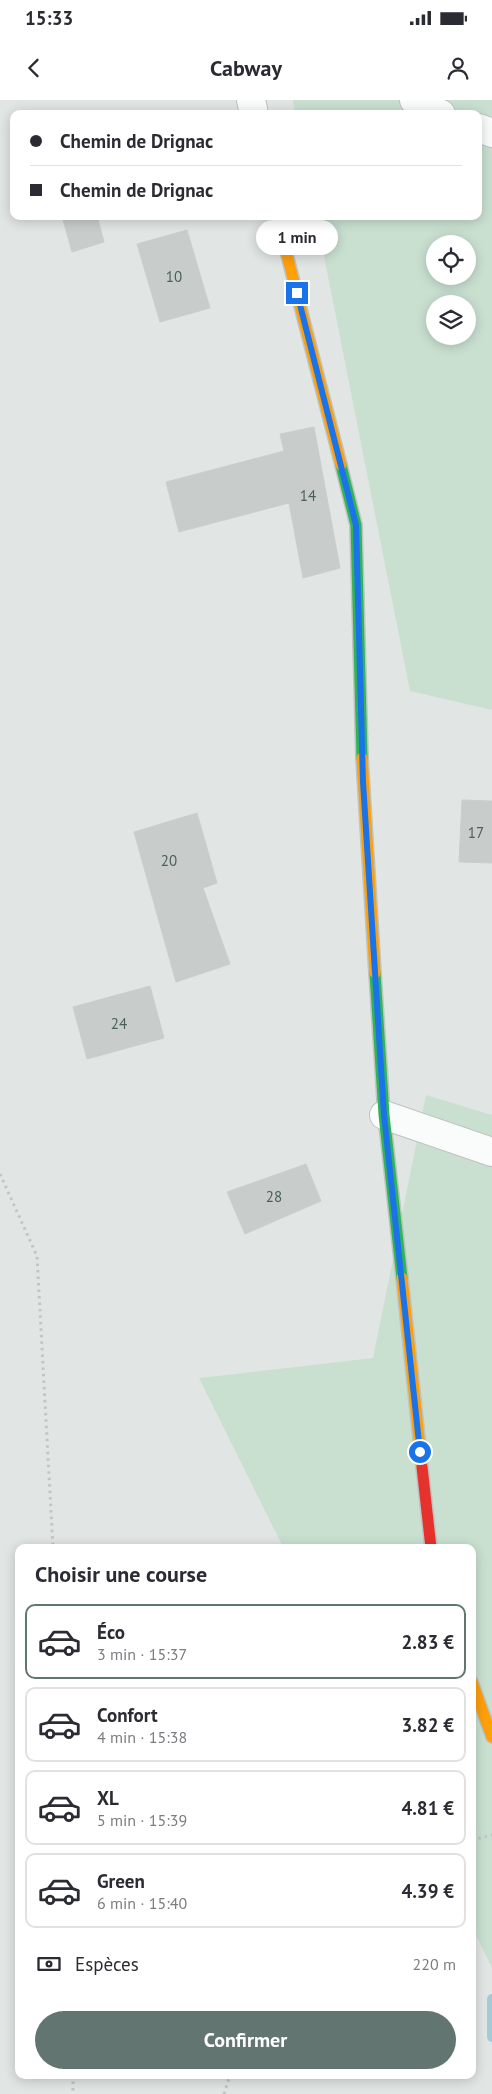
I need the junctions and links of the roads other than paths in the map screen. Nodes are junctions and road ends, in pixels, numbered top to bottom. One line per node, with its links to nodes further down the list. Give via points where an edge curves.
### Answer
1 (414, 100): 2 (street)
2 (433, 110)
3 (278, 220): 4 (street, via 356,525 363,782)
4 (384, 1115): 5 (street); 6 (street)
5 (492, 1152)
6 (431, 1544)
7 (476, 1693): 8 (street)
8 (492, 1737)

